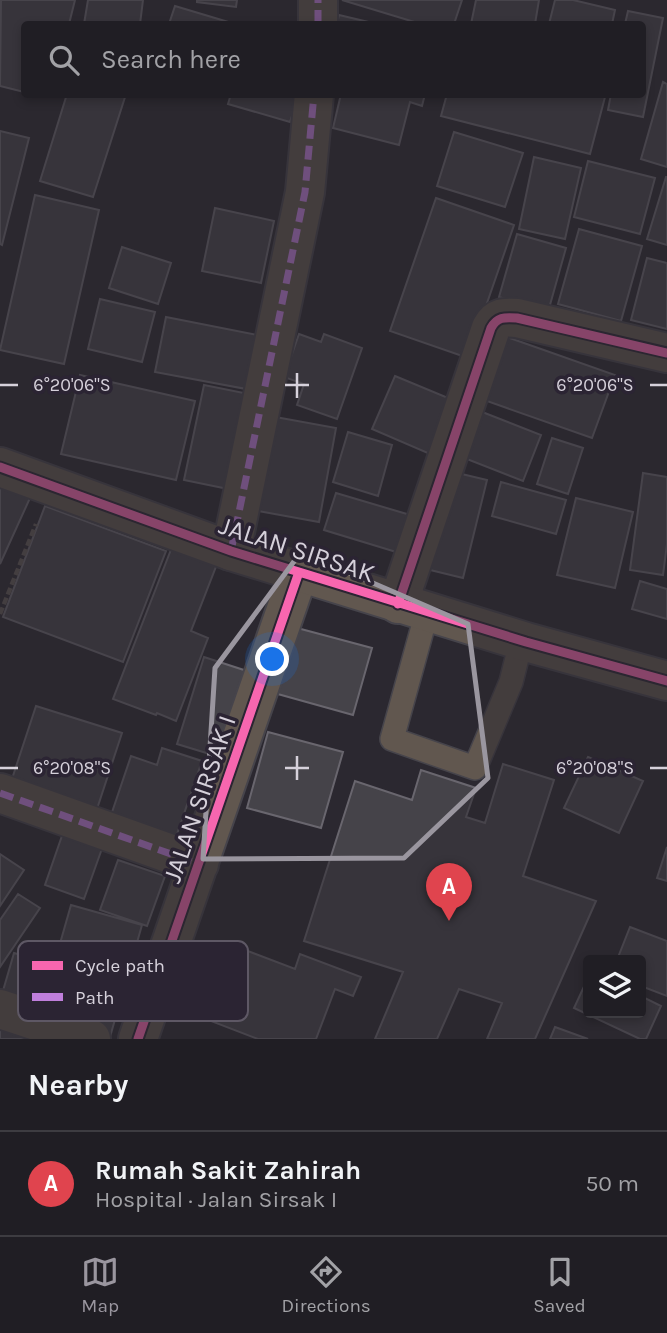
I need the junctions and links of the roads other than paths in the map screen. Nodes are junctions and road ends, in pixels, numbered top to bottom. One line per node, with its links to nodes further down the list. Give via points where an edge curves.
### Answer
1 (318, 0): 2 (street)
2 (318, 21)
3 (314, 98): 6 (street, via 305,192)
4 (667, 353): 8 (street, via 517,318 501,317 495,322)
5 (0, 467): 6 (street, JALAN SIRSAK)
6 (231, 551): 7 (street, JALAN SIRSAK)
7 (299, 572): 8 (street, JALAN SIRSAK); 12 (street, JALAN SIRSAK I)
8 (412, 608): 9 (street, JALAN SIRSAK); 9 (lane, via 392,739 475,768)
9 (526, 642): 10 (street, JALAN SIRSAK)
10 (667, 681)
11 (0, 793): 12 (street)
12 (199, 864): 13 (street, JALAN SIRSAK I)
13 (172, 941)
14 (0, 1009): 15 (street)
15 (18, 1015)
16 (36, 1021): 18 (street)
17 (144, 1021): 19 (street, JALAN SIRSAK I)
18 (91, 1039)
19 (138, 1039)

